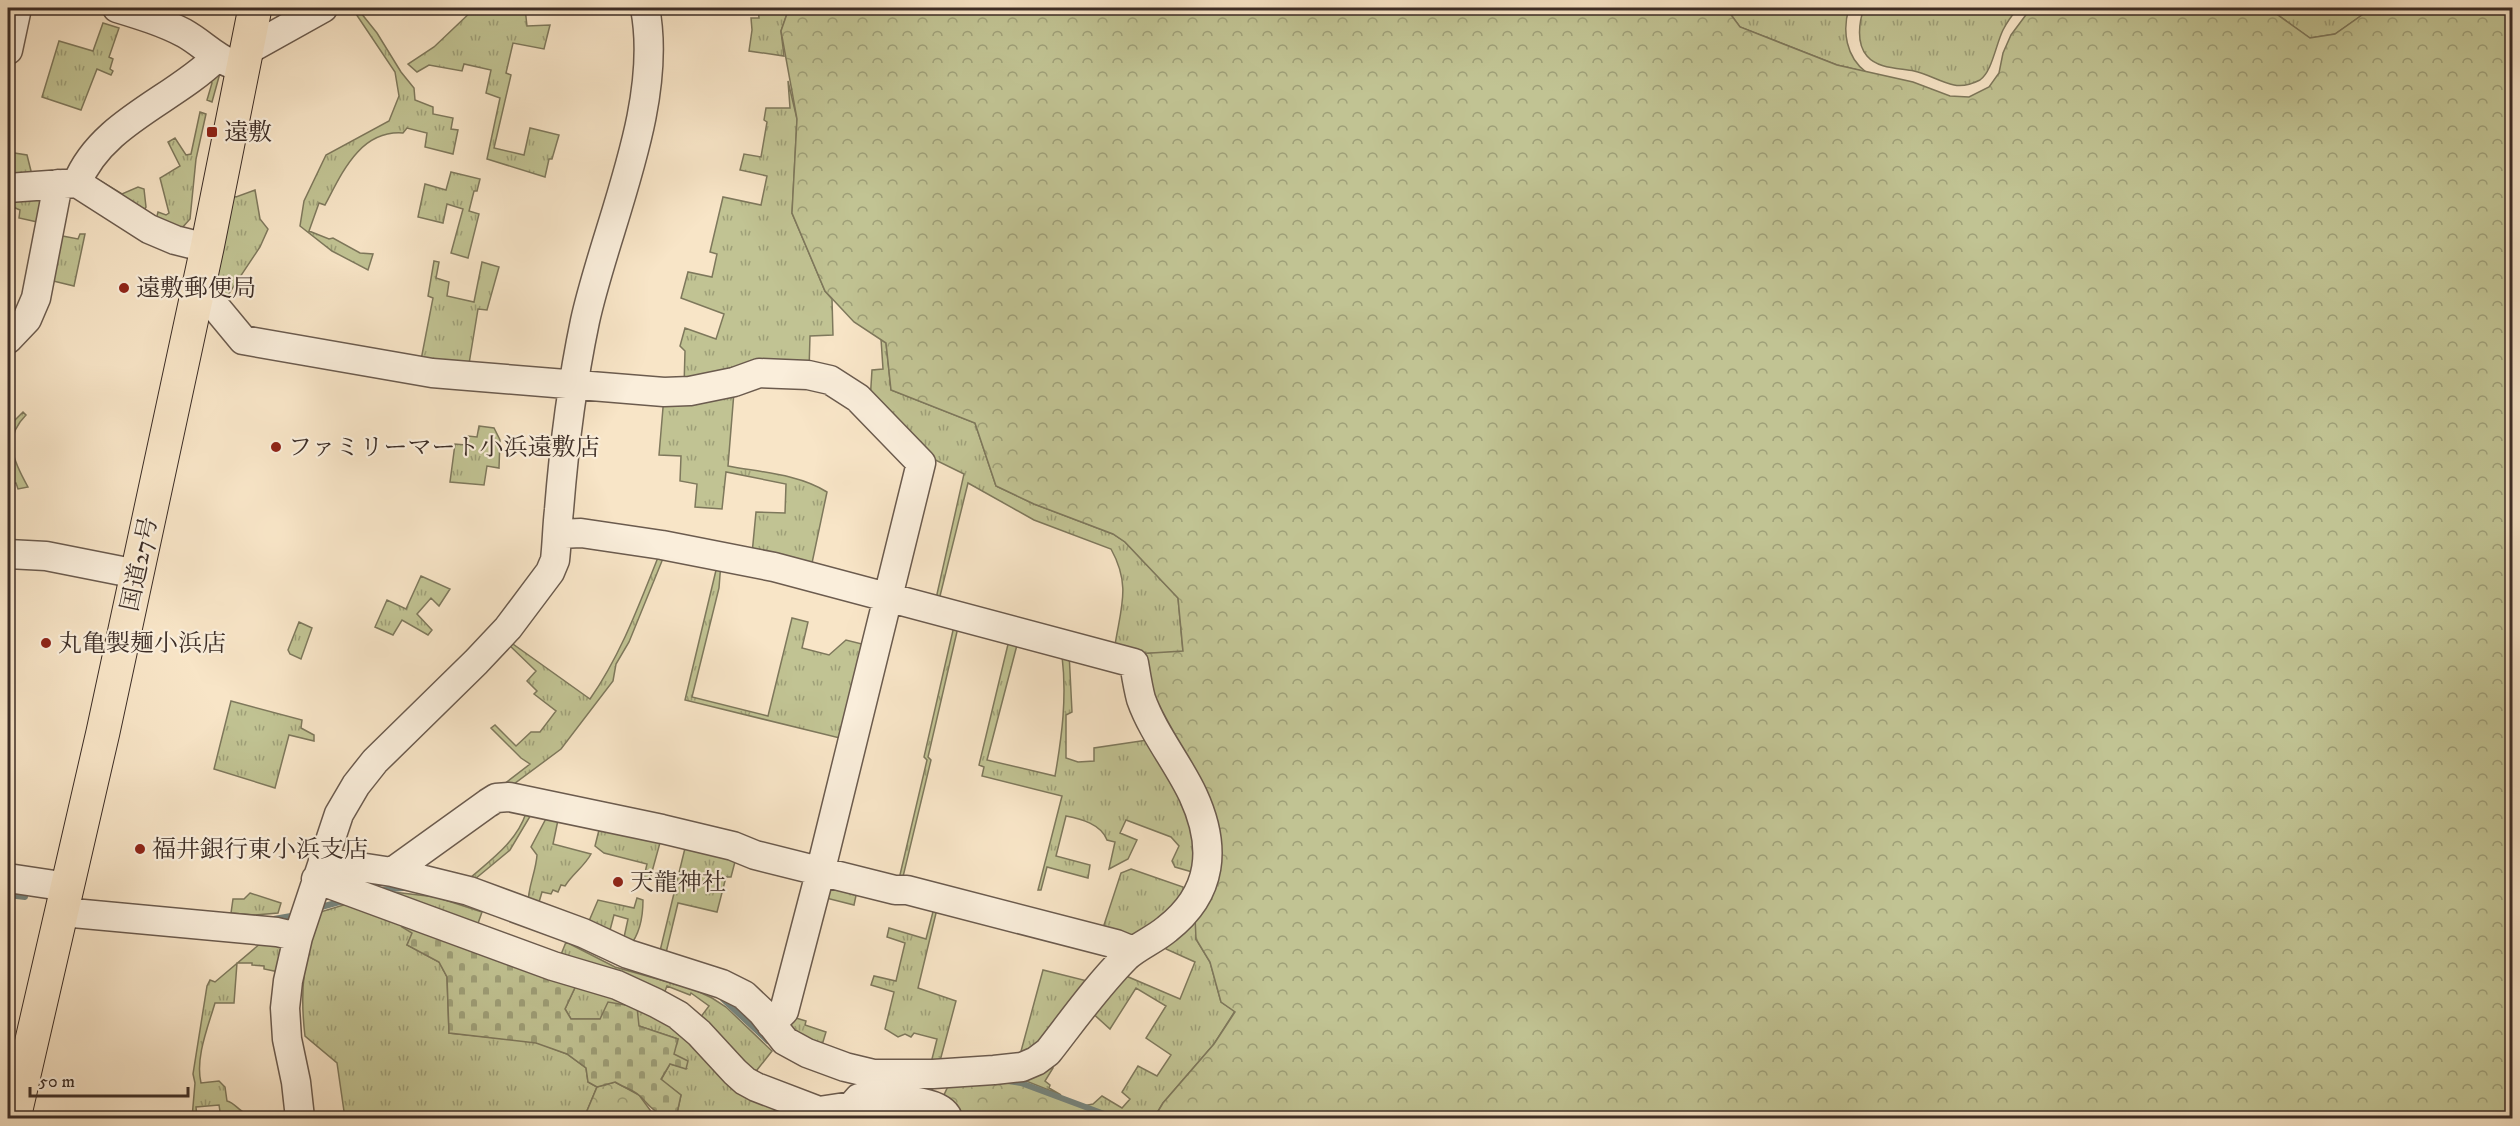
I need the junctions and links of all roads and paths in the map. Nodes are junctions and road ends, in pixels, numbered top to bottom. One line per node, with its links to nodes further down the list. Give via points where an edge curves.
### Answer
1 (17, 8): 6 (street)
2 (117, 8): 7 (street, via 184,33)
3 (255, 8): 7 (highway, 国道27号)
4 (323, 8): 7 (street)
5 (645, 8): 13 (street, via 648,55 640,117 586,319)
6 (8, 50)
7 (235, 59): 8 (street, via 198,75 108,139); 10 (highway, 国道27号)
8 (67, 184): 9 (street); 10 (street, via 149,229); 12 (street, via 36,298 27,319)
9 (8, 189)
10 (207, 248): 11 (highway, 国道27号)
11 (197, 294): 13 (street, via 209,299 243,340 432,374); 16 (highway, 国道27号)
12 (8, 339)
13 (573, 384): 14 (street); 17 (street, via 690,391 759,373 786,373 830,380 858,398 921,463)
14 (558, 534): 17 (street, via 627,540 774,567); 18 (street, via 550,572 508,628 375,761 356,785 339,814)
15 (8, 554): 16 (street, via 46,556)
16 (137, 574): 22 (highway, 国道27号)
17 (887, 599): 20 (street); 24 (street, via 1134,663 1141,699 1193,796 1203,826 1208,865 1203,884 1185,913)
18 (320, 869): 19 (street, via 333,863); 23 (street); 26 (street, via 359,895 553,966 617,985 656,1003 678,1015 745,1082 756,1087 819,1111 852,1106)
19 (392, 872): 20 (street, via 488,803 509,797 672,831); 25 (street, via 469,891 628,954 722,984 744,995)
20 (820, 873): 24 (street, via 907,890); 25 (street, via 784,1011)
21 (8, 878): 22 (street)
22 (65, 899): 23 (street); 27 (highway, 国道27号)
23 (298, 936): 28 (street, via 285,1008)
24 (1133, 951): 26 (street, via 1036,1061 1022,1067 874,1074)
25 (771, 1024): 26 (street, via 785,1041)
26 (859, 1084): 29 (street, via 928,1103 943,1109)
27 (14, 1119)
28 (300, 1119)
29 (948, 1119)

